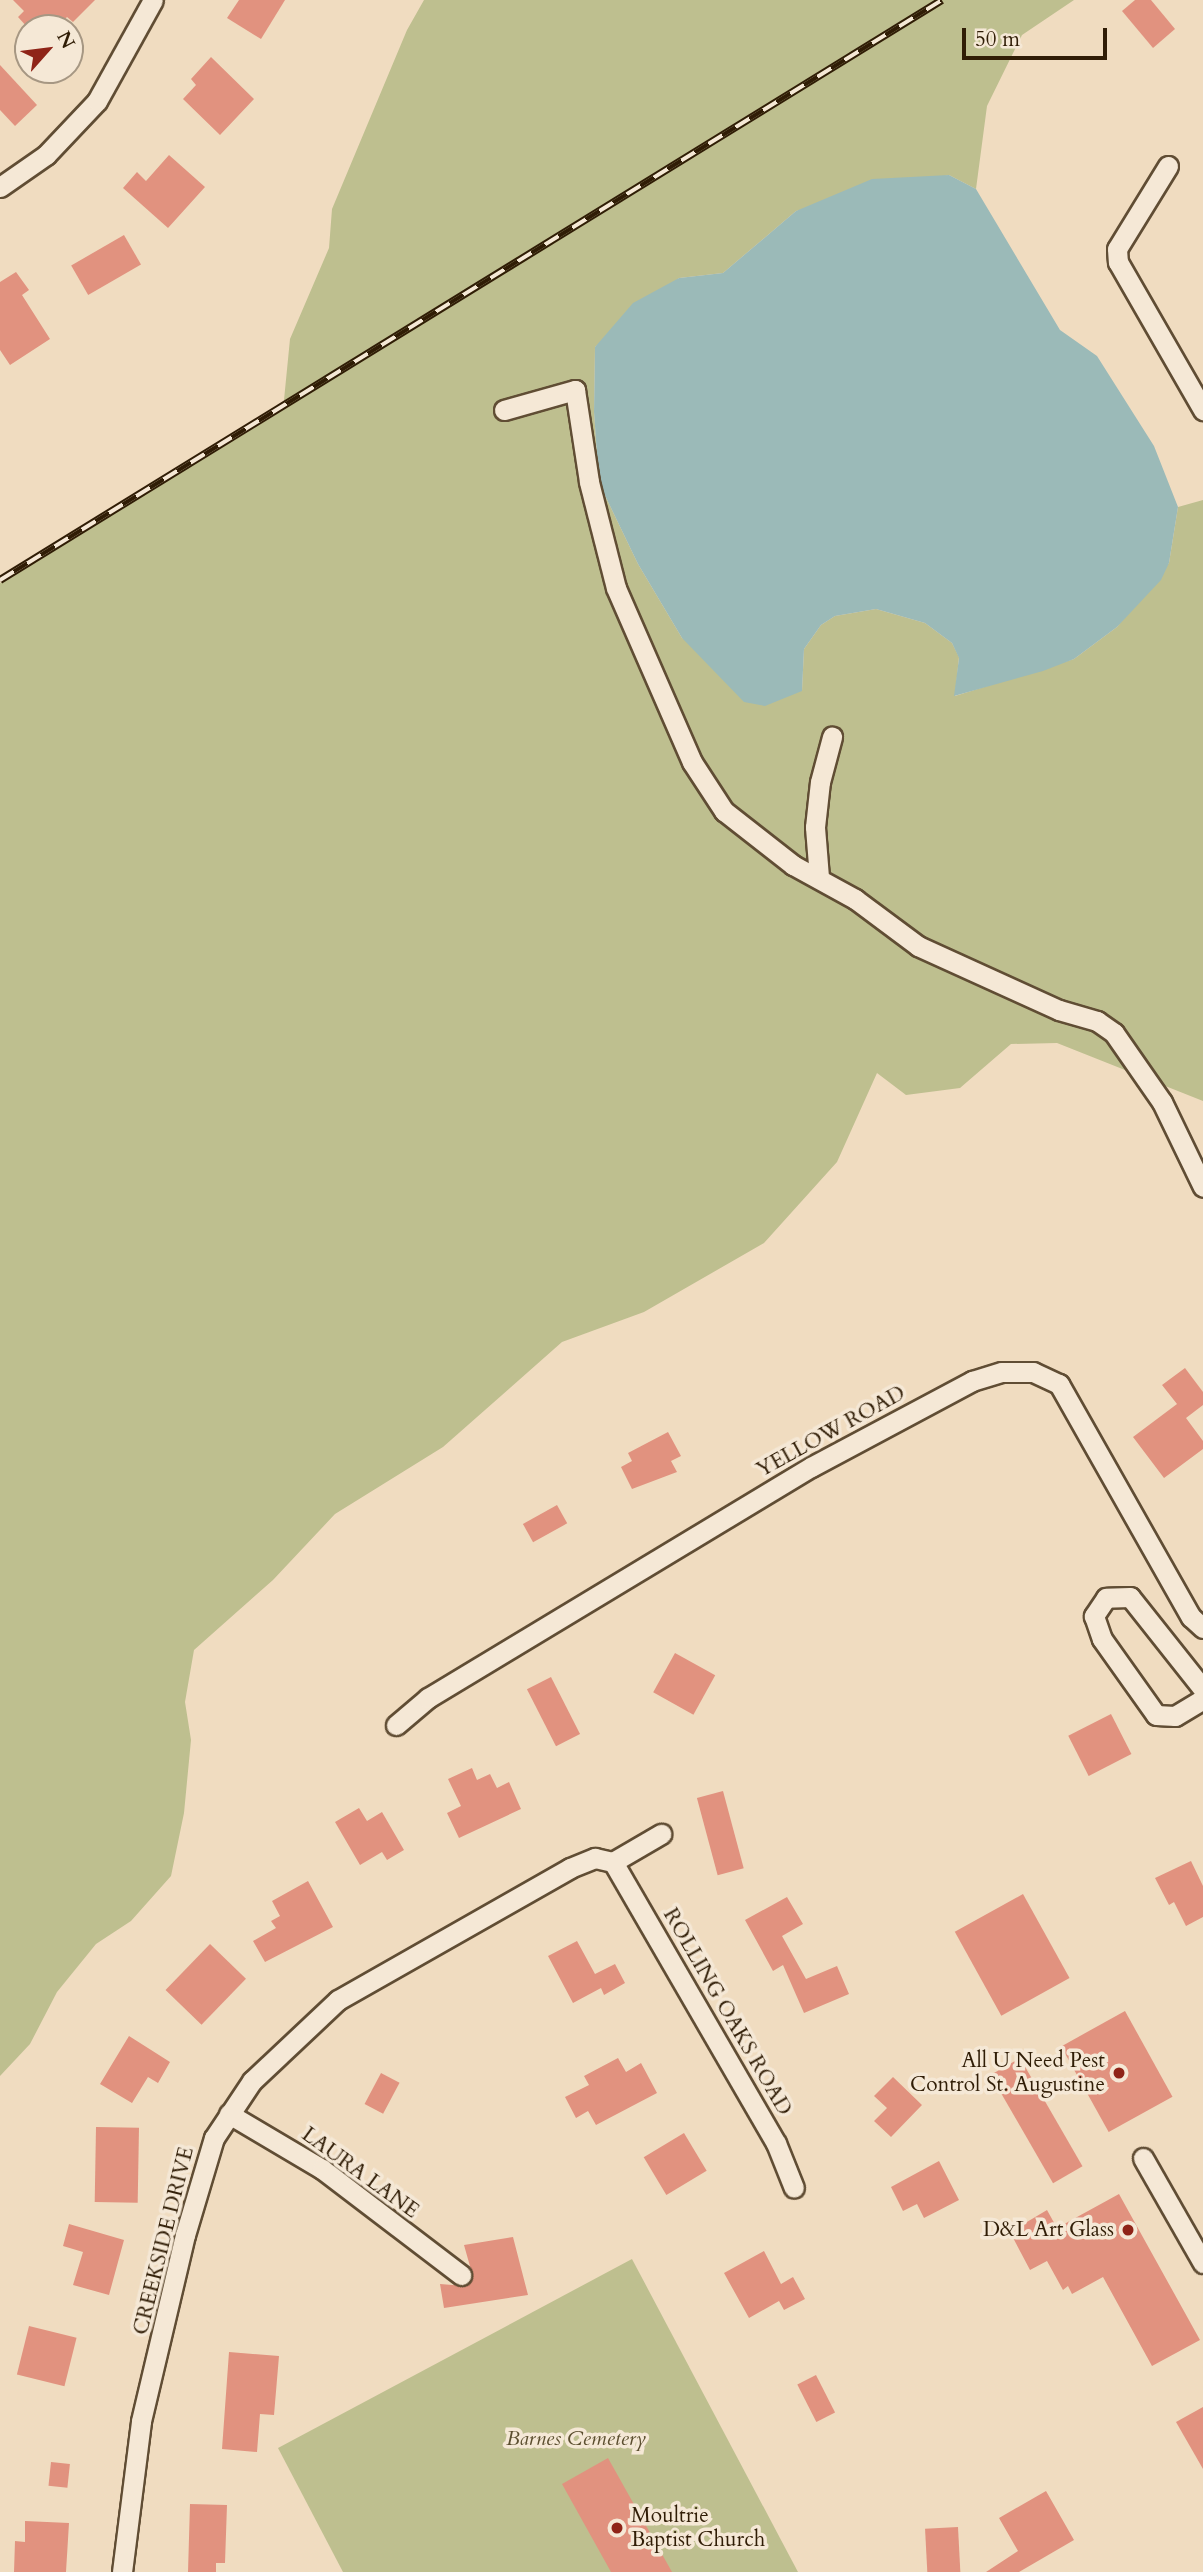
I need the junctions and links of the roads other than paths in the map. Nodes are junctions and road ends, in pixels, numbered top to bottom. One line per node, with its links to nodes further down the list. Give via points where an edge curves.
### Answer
1 (153, 0): 3 (street, via 97,101 46,155)
2 (1168, 166): 4 (street, via 1116,249 1118,262)
3 (0, 187)
4 (1202, 408)
5 (504, 410): 7 (street, via 575,390 589,482 616,588 692,762 724,811 793,865)
6 (832, 737): 7 (street, via 815,827)
7 (819, 877): 8 (street, via 918,946 1059,1010 1097,1021 1114,1033 1162,1102)
8 (1203, 1187)
9 (1203, 1629): 12 (street, YELLOW ROAD, via 1191,1617 1059,1384 1032,1372 1002,1372 972,1381 811,1467 428,1698)
10 (1203, 1689): 11 (street, via 1130,1597 1106,1598 1094,1616 1102,1639 1156,1715 1175,1716)
11 (1203, 1699)
12 (396, 1725)
13 (661, 1834): 14 (street, CREEKSIDE DRIVE)
14 (613, 1863): 15 (street, CREEKSIDE DRIVE, via 595,1858 570,1868 338,2000 281,2050); 17 (street, ROLLING OAKS ROAD, via 776,2143)
15 (229, 2114): 19 (street, LAURA LANE, via 322,2169); 20 (street, CREEKSIDE DRIVE, via 203,2170 141,2421)
16 (1143, 2158): 18 (street)
17 (794, 2188)
18 (1203, 2263)
19 (461, 2275)
20 (122, 2572)

